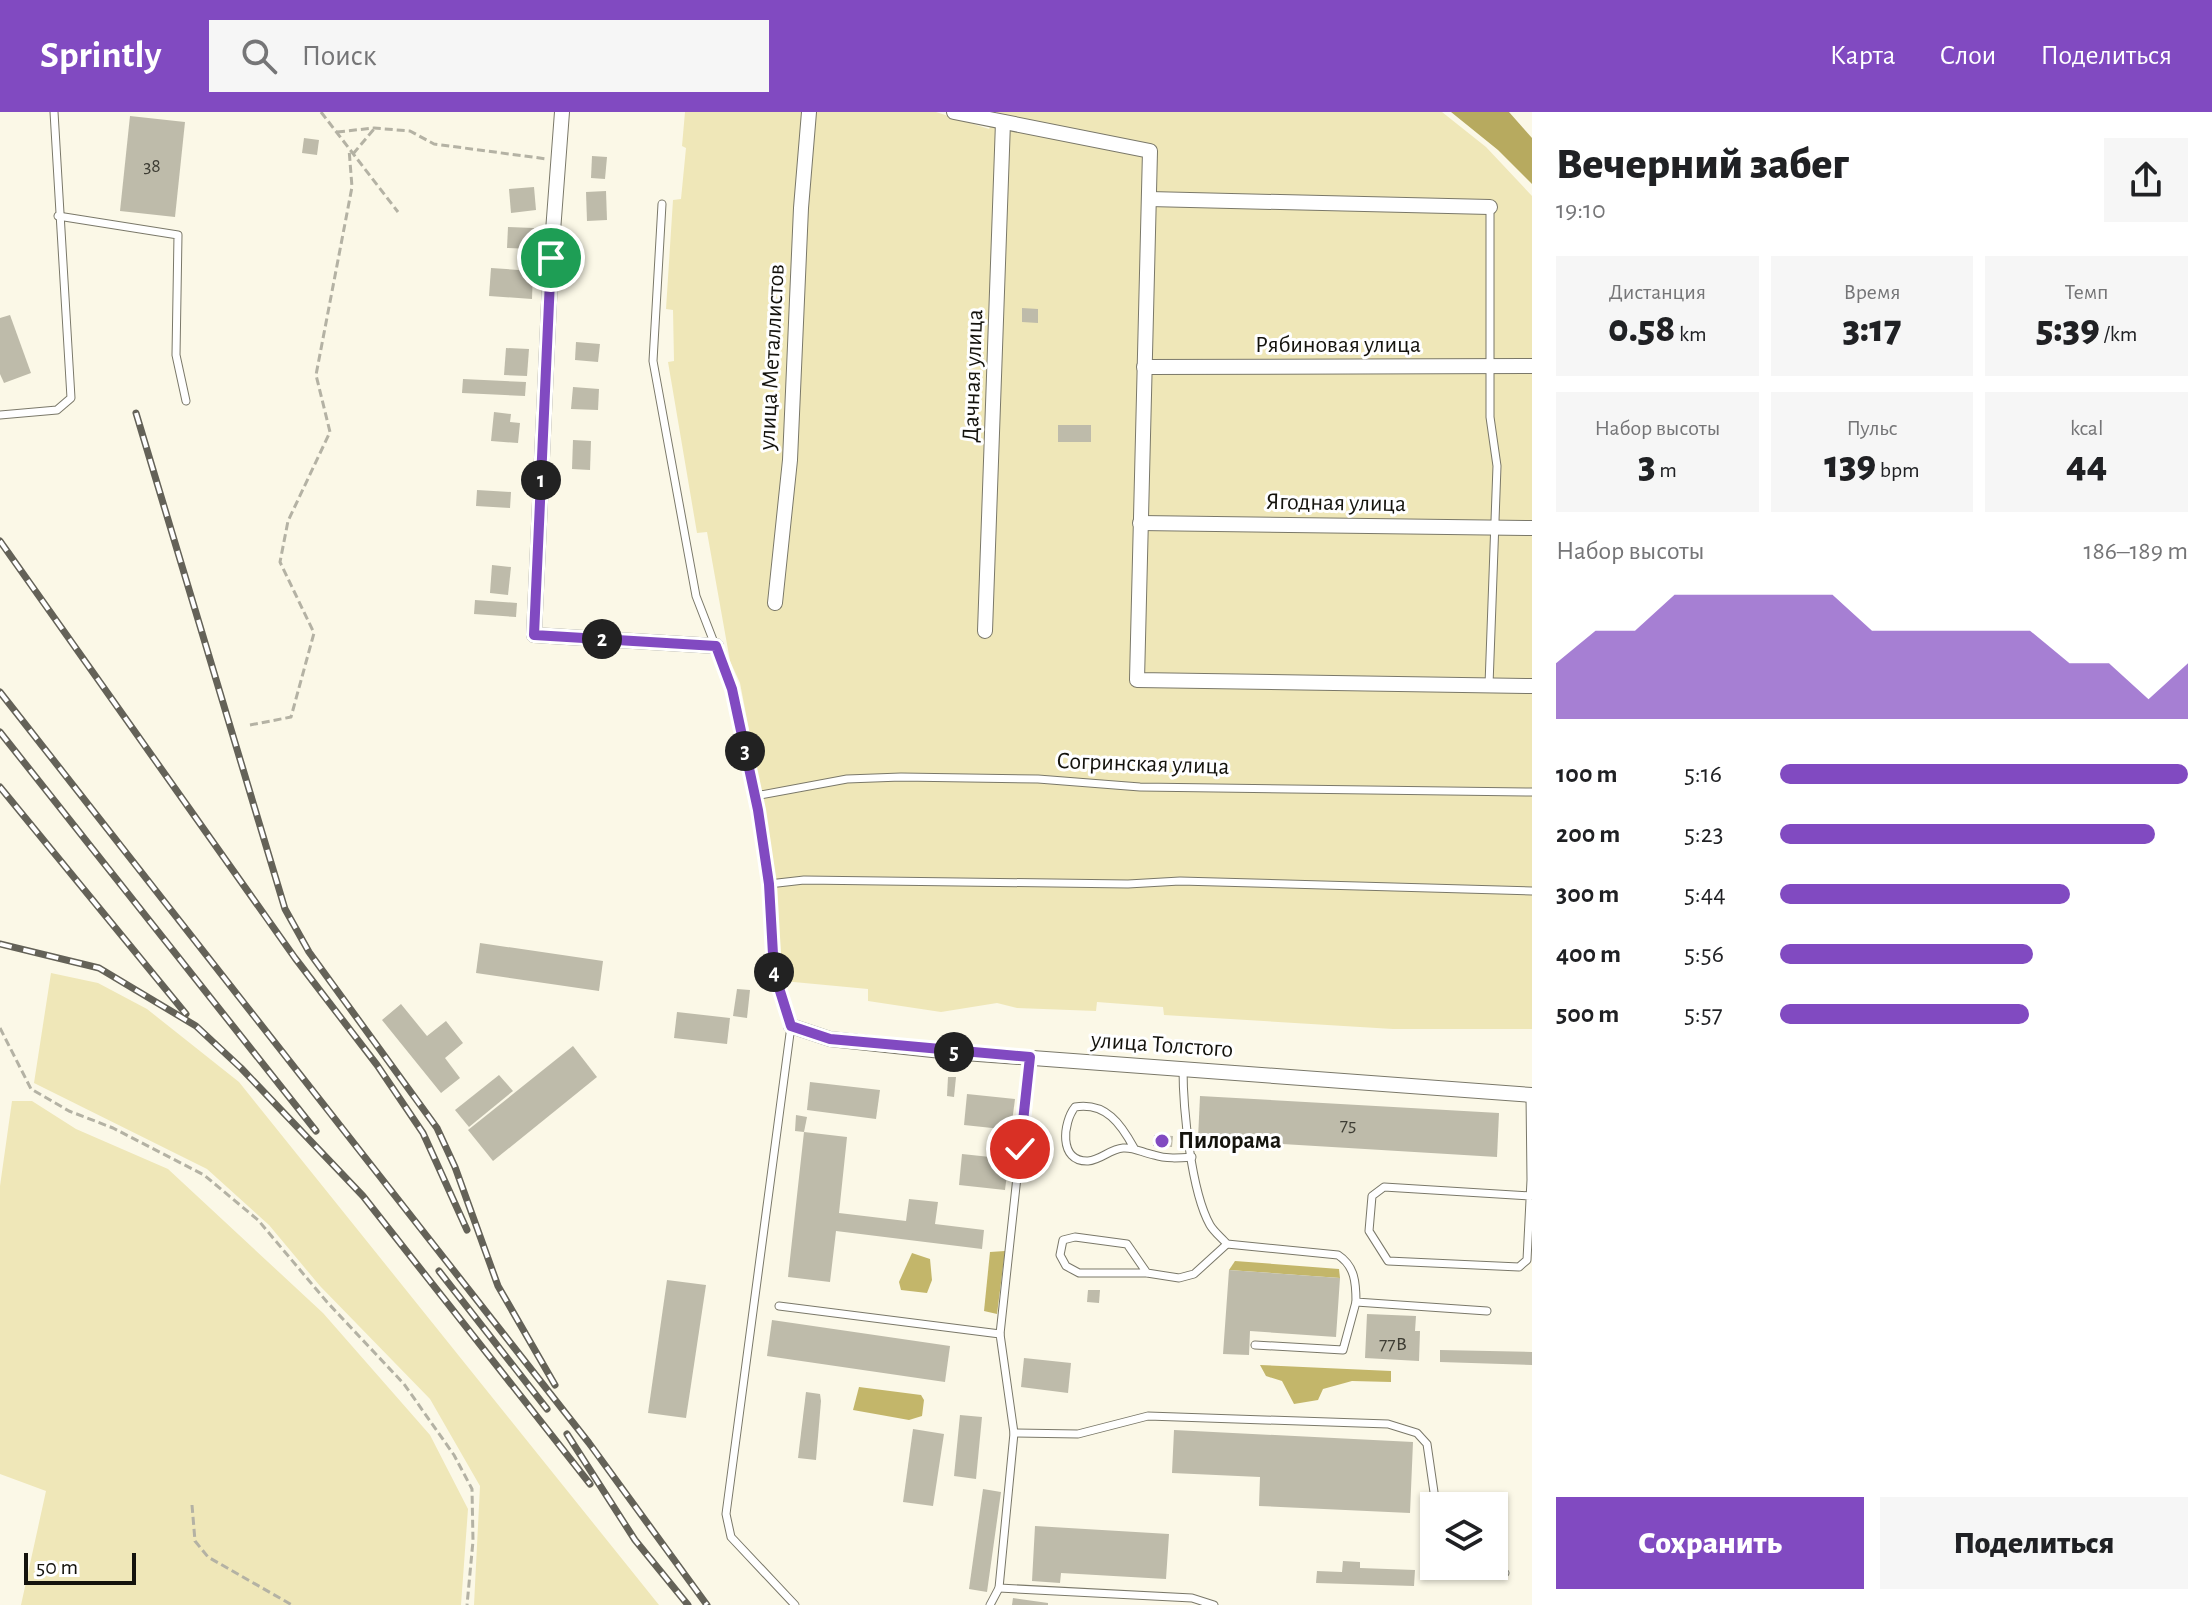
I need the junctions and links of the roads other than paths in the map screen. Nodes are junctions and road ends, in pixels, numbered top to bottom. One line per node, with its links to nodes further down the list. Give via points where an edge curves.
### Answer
1 (54, 112): 9 (lane)
2 (562, 112): 20 (street, via 534,635)
3 (809, 112): 18 (street, улица Металлистов, via 790,460)
4 (962, 113): 5 (street)
5 (1003, 122): 6 (street, via 1150,151); 19 (street, Дачная улица)
6 (1149, 199): 8 (street); 12 (street)
7 (662, 204): 20 (lane, via 653,361 696,596)
8 (1490, 207): 10 (lane)
9 (58, 216): 13 (lane, via 178,235 176,355); 14 (lane, via 71,398 57,410)
10 (1490, 366): 11 (street, Рябиновая улица); 12 (street, Рябиновая улица); 16 (lane)
11 (1532, 366)
12 (1144, 367): 15 (street)
13 (186, 401)
14 (0, 415)
15 (1140, 523): 16 (street, Ягодная улица); 21 (street, via 1137,680)
16 (1496, 528): 17 (street, Ягодная улица); 21 (lane)
17 (1532, 528)
18 (775, 603)
19 (985, 631)
20 (716, 646): 24 (lane, via 732,689)
21 (1489, 685): 22 (street)
22 (1532, 686)
23 (1532, 792): 24 (lane, Согринская улица, via 1140,787 901,777 847,779)
24 (755, 796): 25 (lane)
25 (769, 884): 26 (lane, via 1180,881); 27 (lane, via 774,972)
26 (1532, 891)
27 (791, 1026): 28 (street, улица Толстого, via 830,1039); 45 (lane, via 726,1514 731,1537)
28 (1030, 1057): 29 (street, улица Толстого); 39 (lane)
29 (1183, 1068): 30 (street, улица Толстого); 32 (lane)
30 (1531, 1095): 33 (lane)
31 (1134, 1148): 31 (lane, via 1080,1160 1065,1139 1065,1118 1075,1107 1105,1110); 32 (lane, via 1156,1156)
32 (1192, 1157): 34 (lane, via 1210,1226)
33 (1530, 1196): 33 (lane, via 1527,1260 1519,1267 1388,1261 1369,1231 1372,1196 1384,1187)
34 (1227, 1244): 35 (lane, via 1194,1274 1179,1278); 36 (lane, via 1338,1255 1356,1279)
35 (1147, 1273): 35 (lane, via 1079,1273 1060,1255 1063,1240 1127,1244)
36 (1356, 1302): 38 (lane); 40 (lane, via 1343,1350)
37 (779, 1306): 39 (lane)
38 (1487, 1311)
39 (1000, 1334): 41 (lane)
40 (1255, 1345)
41 (1014, 1433): 42 (lane, via 1078,1434 1148,1416 1388,1424 1417,1433 1427,1444); 43 (lane)
42 (1434, 1492)
43 (999, 1588): 44 (lane); 46 (lane)
44 (1085, 1594): 47 (lane); 48 (lane, via 1192,1598)
45 (795, 1605)
46 (990, 1605)
47 (1084, 1605)
48 (1214, 1605)

